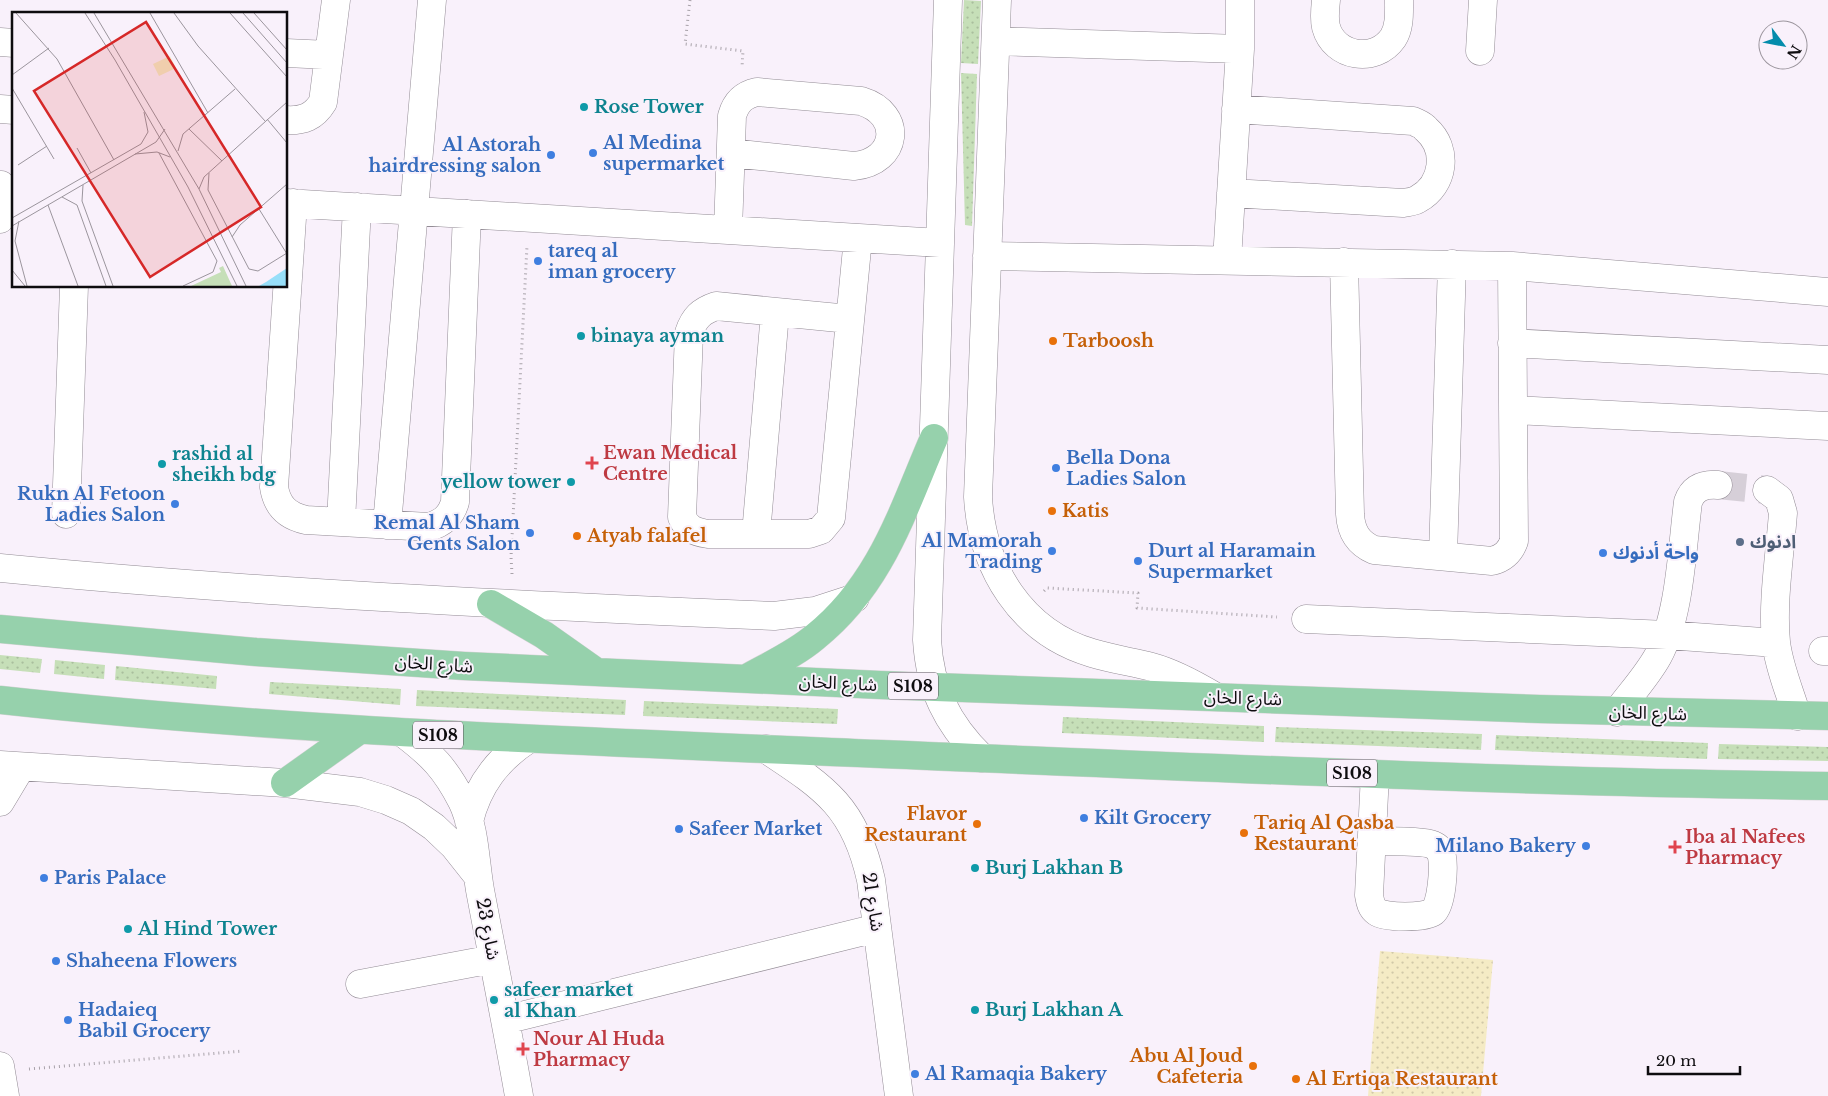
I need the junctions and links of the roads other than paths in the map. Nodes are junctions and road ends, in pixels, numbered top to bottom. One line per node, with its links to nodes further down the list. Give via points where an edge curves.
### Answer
1 (336, 0): 13 (street)
2 (432, 0): 21 (street)
3 (948, 0): 27 (street)
4 (997, 0): 9 (street)
5 (1240, 0): 10 (street)
6 (1326, 0): 7 (street, via 1326,26 1330,36 1345,51 1355,54 1381,49 1393,37)
7 (1399, 0)
8 (1483, 0): 11 (street)
9 (996, 41): 10 (street); 28 (street)
10 (1240, 49): 14 (street)
11 (1480, 51)
12 (288, 53): 13 (street)
13 (329, 55): 15 (street, via 323,102 308,118)
14 (1236, 110): 18 (street); 18 (street, via 1413,121 1425,127 1435,138 1442,166 1428,192 1417,200 1403,203)
15 (288, 120)
16 (731, 153): 16 (street, via 732,116 738,102 757,92 862,101 874,105 889,124 890,137 886,149 867,165); 24 (street)
17 (5, 186): 23 (street)
18 (1231, 193): 29 (street)
19 (290, 203): 20 (street); 26 (street)
20 (356, 207): 21 (street); 46 (street)
21 (414, 211): 22 (street); 47 (street)
22 (467, 214): 24 (street); 47 (street, via 455,502 452,512 439,524 429,527)
23 (0, 219)
24 (728, 230): 25 (street)
25 (858, 238): 27 (street); 37 (street)
26 (288, 239)
27 (940, 243): 42 (street)
28 (987, 256): 29 (street); 60 (street, via 978,497 979,518 990,558 1024,611 1055,636 1091,653 1154,667)
29 (1227, 260): 30 (street)
30 (1344, 262): 31 (street); 49 (street, via 1350,524 1359,541 1374,550)
31 (1452, 264): 32 (street); 49 (street)
32 (1512, 266): 35 (street); 38 (street)
33 (74, 288): 45 (street)
34 (285, 288): 46 (street, via 275,497 295,518)
35 (1828, 292)
36 (774, 313): 37 (street); 48 (street); 48 (street, via 716,306 698,315 689,332 682,517 690,528 698,532)
37 (849, 319): 48 (street, via 831,518 821,530 809,534)
38 (1512, 343): 39 (street); 40 (street)
39 (1828, 360)
40 (1513, 410): 41 (street); 49 (street, via 1512,548 1500,559 1492,561)
41 (1828, 426)
42 (934, 438): 51 (main road, via 887,548); 59 (street, via 927,640)
43 (1718, 485): 55 (street, via 1703,486 1691,495 1688,502)
44 (1768, 490): 56 (street, via 1779,499 1783,513)
45 (66, 514)
46 (341, 522): 47 (street)
47 (386, 524)
48 (756, 534)
49 (1443, 556)
50 (0, 568): 52 (street, via 277,591)
51 (855, 598): 52 (street, via 815,611 774,616); 58 (main road, via 814,638)
52 (502, 604): 57 (main road)
53 (1306, 619): 55 (street)
54 (0, 629): 57 (main road, شارع الخان / S108, via 266,652)
55 (1668, 635): 56 (street); 62 (street, via 1659,655)
56 (1776, 643): 63 (street)
57 (594, 672): 58 (main road, شارع الخان / S108)
58 (747, 678): 59 (main road, شارع الخان / S108)
59 (935, 687): 60 (main road, شارع الخان / S108); 69 (street, via 959,733)
60 (1214, 696): 62 (main road, شارع الخان / S108)
61 (0, 700): 65 (main road, S108)
62 (1617, 712): 63 (main road, شارع الخان / S108)
63 (1797, 716): 64 (main road, شارع الخان / S108)
64 (1828, 716)
65 (358, 731): 66 (main road, S108); 72 (main road)
66 (403, 733): 67 (main road, S108); 75 (street, شارع 23, via 442,767)
67 (527, 740): 68 (main road, S108); 75 (street, شارع 23, via 504,757 485,779 472,806)
68 (766, 749): 69 (main road, S108); 78 (street, شارع 21, via 822,788 849,820 866,859)
69 (982, 758): 71 (main road, S108)
70 (11, 766): 72 (street); 74 (street)
71 (1375, 774): 73 (main road, S108); 76 (street)
72 (285, 783): 77 (street, via 360,792 411,811 454,846)
73 (1828, 786)
74 (0, 802)
75 (469, 821): 77 (street, شارع 23)
76 (1372, 841)
77 (477, 874): 79 (street, شارع 23)
78 (877, 928): 81 (street); 83 (street, شارع 21)
79 (493, 959): 80 (street); 81 (street, شارع 23)
80 (360, 984)
81 (505, 1020): 82 (street, شارع 23)
82 (520, 1096)
83 (899, 1096)

